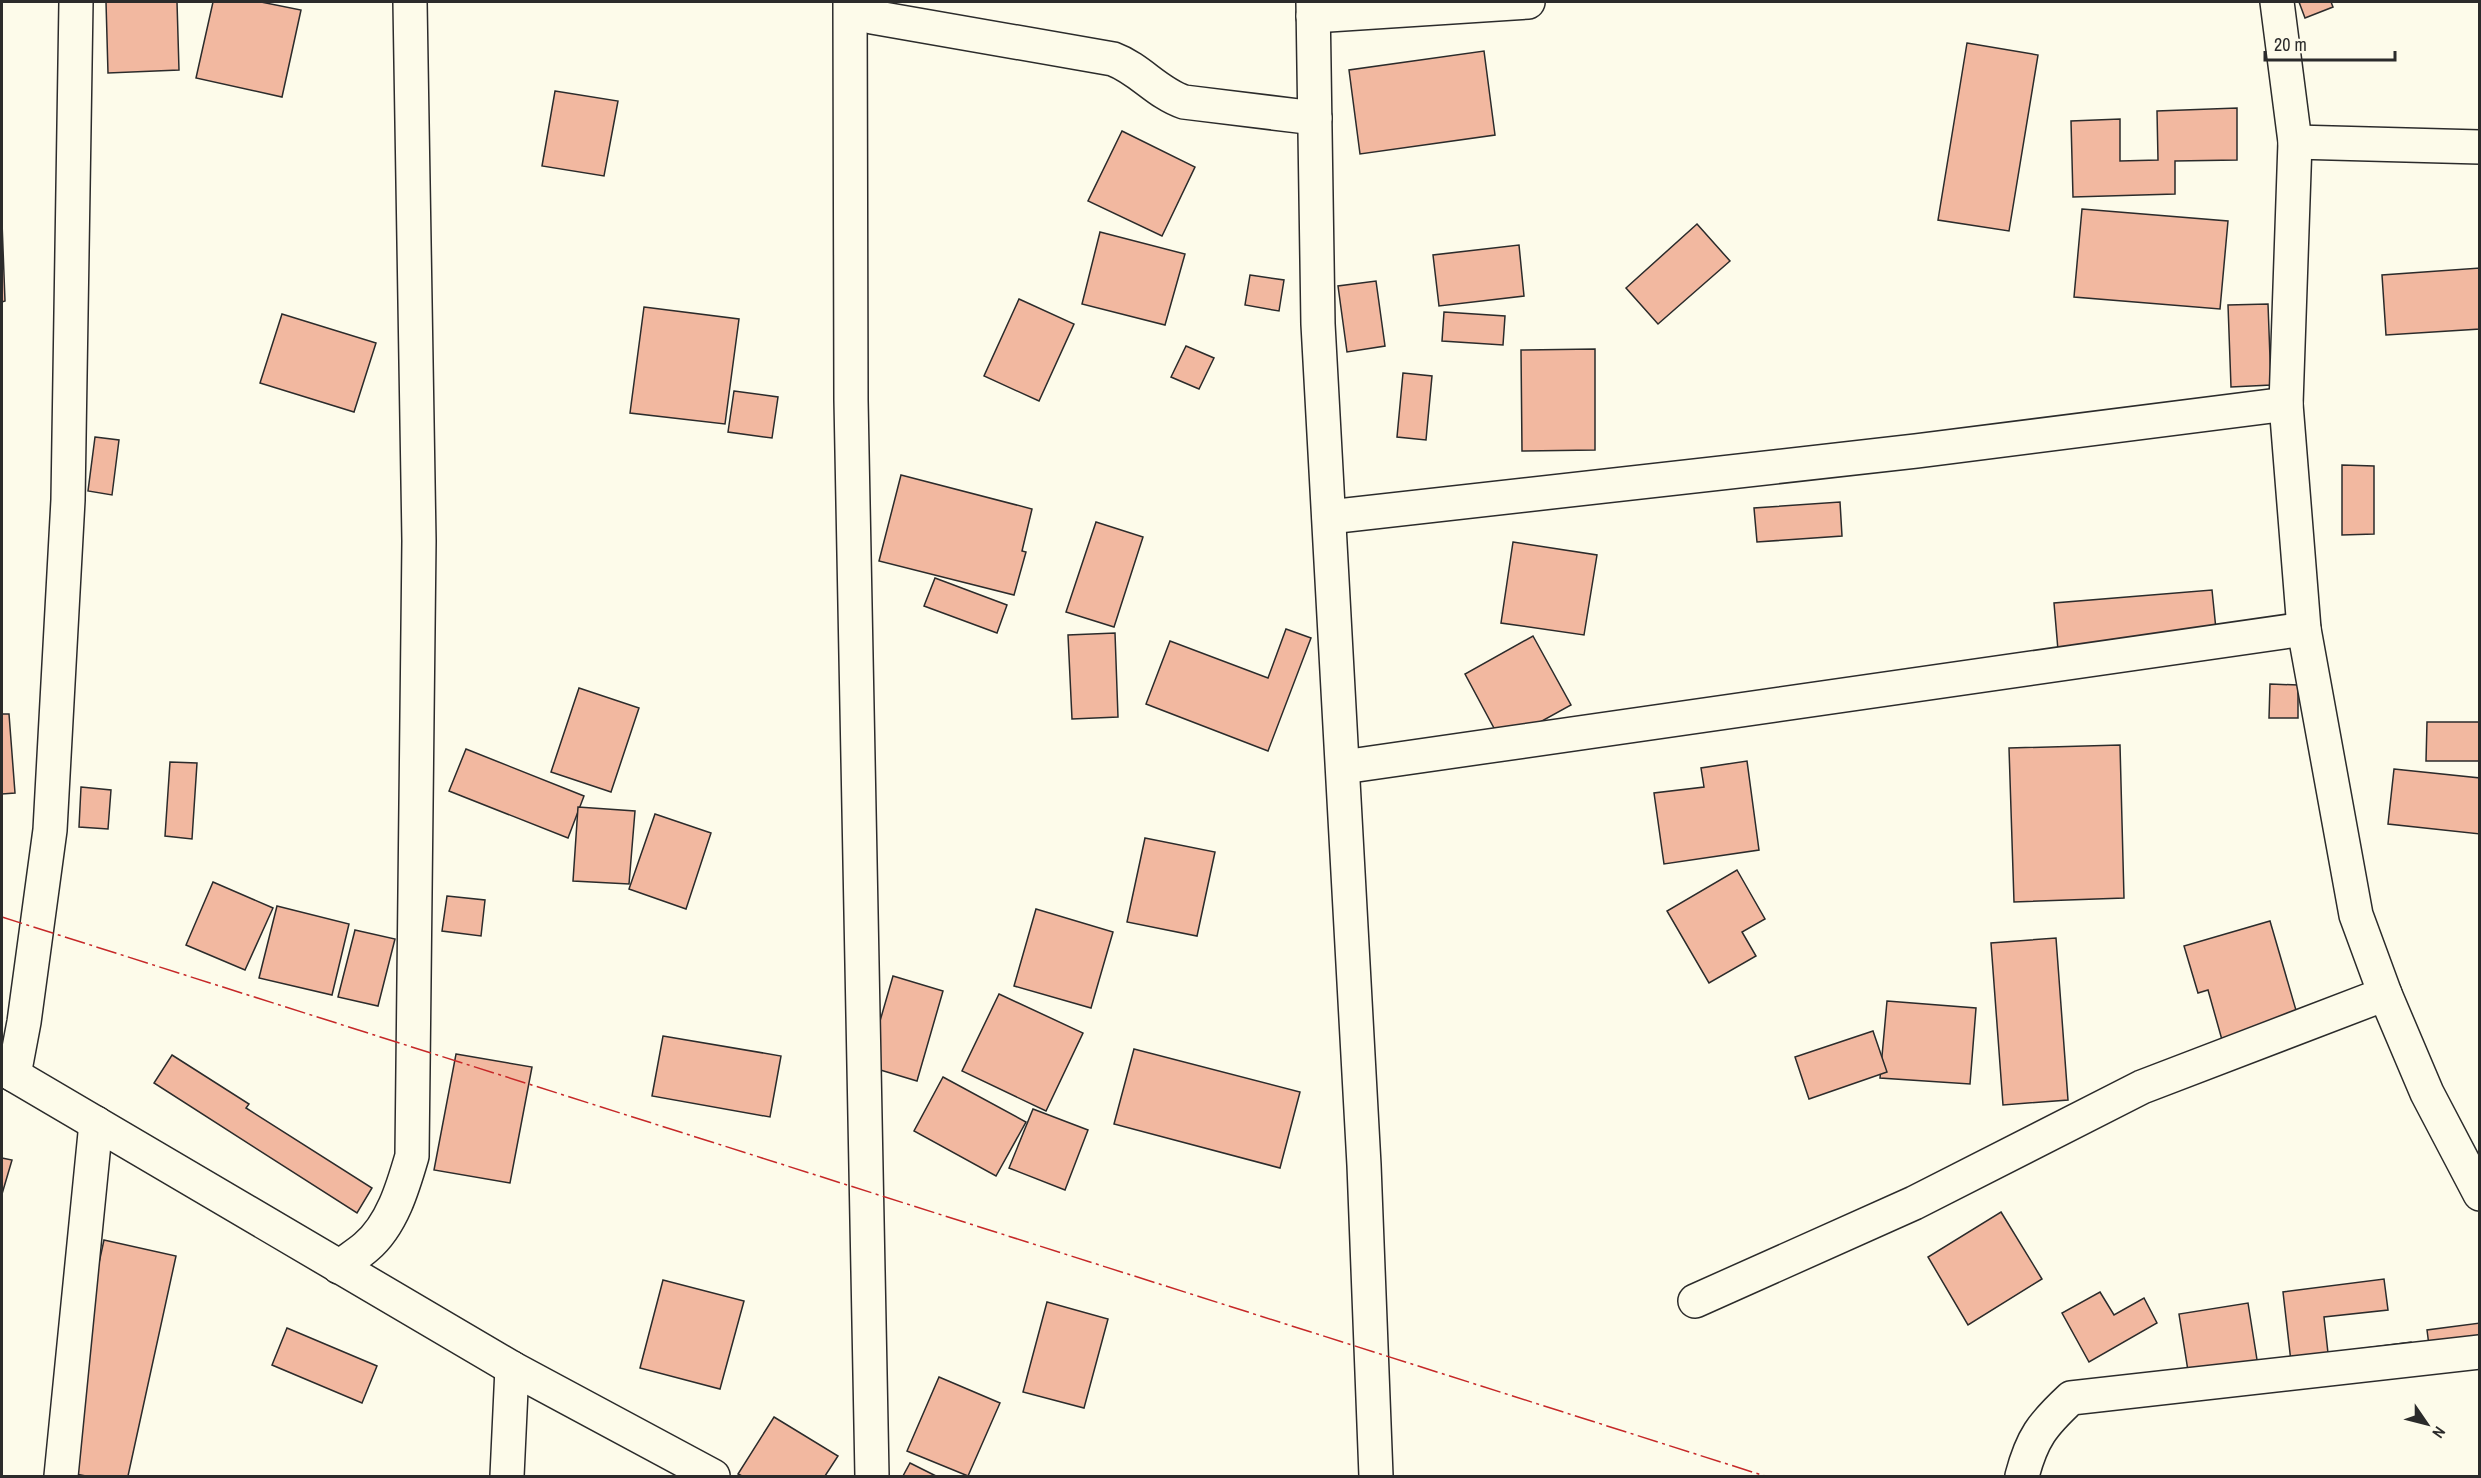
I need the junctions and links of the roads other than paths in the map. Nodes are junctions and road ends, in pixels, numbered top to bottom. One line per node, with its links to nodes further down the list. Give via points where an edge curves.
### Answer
1 (76, 2): 15 (street, via 68,500 51,830 24,1022)
2 (410, 2): 18 (street, via 419,542 412,1156 389,1217 368,1246)
3 (1528, 2): 6 (street)
4 (2277, 2): 8 (street)
5 (850, 3): 7 (street, via 859,13 872,17 1113,59 1129,65 1170,98 1184,102); 25 (street, via 851,400)
6 (1313, 9): 7 (street)
7 (1315, 118): 11 (street, via 1318,324)
8 (2295, 142): 9 (street); 10 (street)
9 (2480, 147)
10 (2286, 404): 11 (street, via 1916,451); 12 (street)
11 (1329, 517): 13 (street)
12 (2304, 629): 13 (street); 14 (street, via 2356,915)
13 (1343, 767): 26 (street)
14 (2385, 994): 17 (street, via 2427,1093); 19 (street, via 2142,1087 1914,1203)
15 (8, 1071): 16 (street)
16 (96, 1123): 18 (street); 22 (street)
17 (2480, 1194)
18 (339, 1266): 21 (street)
19 (1695, 1301)
20 (2480, 1352): 27 (street, via 2071,1398 2045,1423 2029,1450)
21 (512, 1368): 23 (street); 24 (street)
22 (61, 1476)
23 (507, 1476)
24 (713, 1476)
25 (872, 1476)
26 (1376, 1476)
27 (2022, 1476)

